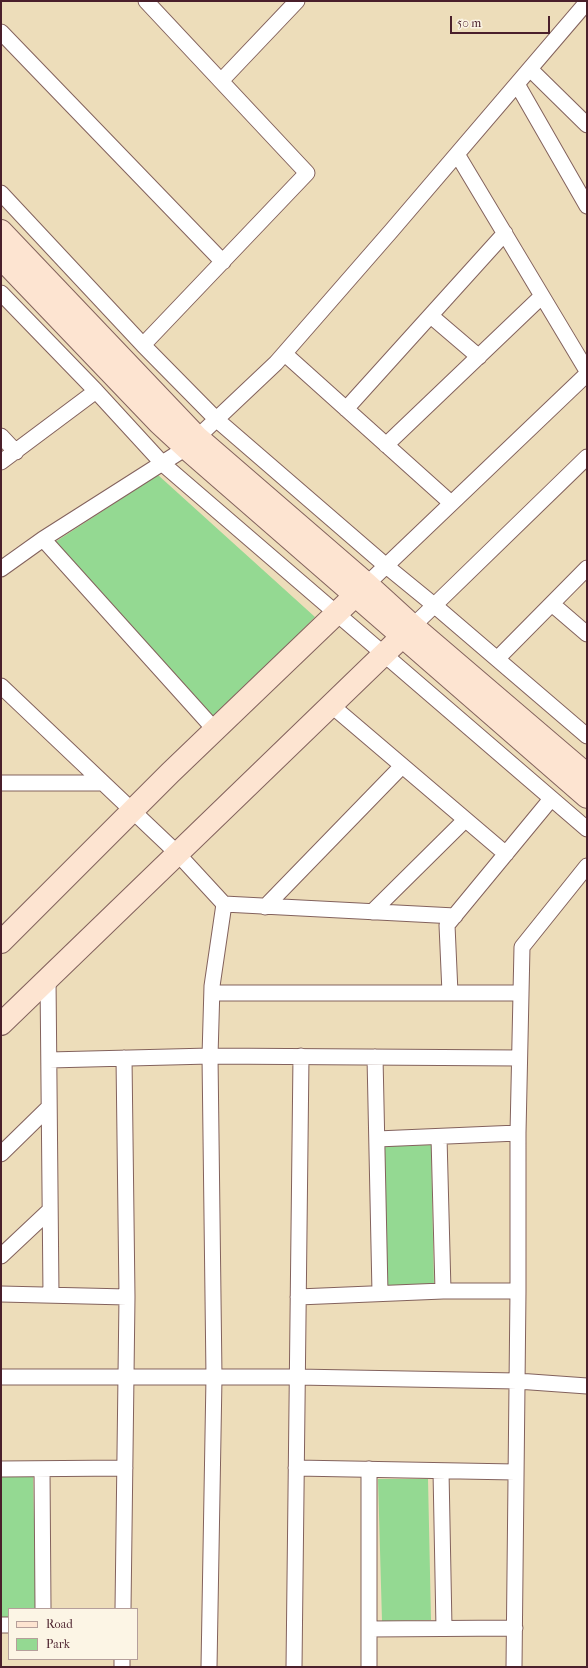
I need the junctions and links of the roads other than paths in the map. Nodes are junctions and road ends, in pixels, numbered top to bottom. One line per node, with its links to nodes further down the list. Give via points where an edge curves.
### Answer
1 (146, 1): 6 (street)
2 (297, 1): 6 (street)
3 (587, 2): 5 (street)
4 (1, 32): 15 (street)
5 (530, 69): 7 (street); 8 (street)
6 (220, 81): 15 (street, via 307,173)
7 (518, 84): 9 (street); 11 (street)
8 (587, 125)
9 (457, 154): 13 (street); 20 (street)
10 (1, 193): 19 (street)
11 (587, 206)
12 (1, 231): 28 (street)
13 (505, 234): 17 (street); 18 (street)
14 (1, 258): 28 (street, via 159,423)
15 (222, 262): 19 (street)
16 (1, 293): 24 (street)
17 (542, 296): 21 (street); 22 (street)
18 (431, 316): 21 (street); 25 (street)
19 (143, 345): 26 (street)
20 (285, 354): 25 (street); 26 (street)
21 (479, 357): 29 (street)
22 (587, 371)
23 (587, 374): 34 (street)
24 (96, 391): 30 (street); 33 (street)
25 (346, 409): 29 (street)
26 (216, 419): 28 (street); 36 (street)
27 (1, 436): 30 (street)
28 (192, 443): 33 (street); 39 (street)
29 (386, 445): 34 (street)
30 (16, 452): 32 (street)
31 (587, 457): 41 (street)
32 (1, 462)
33 (163, 464): 35 (street); 42 (street)
34 (451, 503): 36 (street)
35 (42, 539): 38 (street); 49 (street)
36 (385, 565): 39 (street); 41 (street)
37 (587, 568): 40 (street)
38 (1, 569)
39 (361, 589): 42 (street); 43 (street)
40 (552, 604): 44 (street); 46 (street)
41 (434, 605): 43 (street); 46 (street)
42 (336, 613): 45 (street); 49 (street)
43 (407, 631): 45 (street); 52 (street); 55 (street)
44 (587, 634)
45 (383, 655): 48 (street); 56 (street)
46 (497, 659): 50 (street)
47 (1, 686): 54 (street)
48 (331, 705): 51 (street); 60 (street)
49 (215, 730): 57 (street)
50 (587, 736)
51 (402, 766): 58 (street); 64 (street)
52 (587, 775)
53 (1, 783): 54 (street)
54 (102, 783): 57 (street)
55 (587, 797)
56 (551, 799): 59 (street); 61 (street)
57 (132, 811): 60 (street); 67 (street)
58 (465, 820): 61 (street); 65 (street)
59 (587, 829)
60 (177, 853): 63 (street); 68 (street)
61 (506, 854): 66 (street)
62 (587, 866): 71 (street, via 522,947)
63 (224, 904): 64 (street); 69 (street)
64 (265, 907): 65 (street)
65 (372, 912): 66 (street)
66 (455, 916): 70 (street, via 448,925)
67 (1, 942)
68 (48, 979): 72 (street); 78 (street)
69 (212, 993): 70 (street); 73 (street)
70 (450, 993): 71 (street)
71 (521, 993): 77 (street)
72 (1, 1024)
73 (210, 1056): 74 (street); 76 (street); 94 (street)
74 (300, 1056): 75 (street); 92 (street)
75 (375, 1057): 77 (street); 82 (street)
76 (124, 1058): 78 (street); 91 (street)
77 (519, 1058): 80 (street)
78 (49, 1060): 79 (street)
79 (49, 1107): 83 (street); 84 (street)
80 (518, 1133): 81 (street); 87 (street)
81 (439, 1137): 82 (street); 86 (street)
82 (377, 1139): 89 (street)
83 (1, 1154)
84 (50, 1210): 85 (street); 90 (street)
85 (1, 1256)
86 (443, 1291): 87 (street); 89 (street)
87 (518, 1291): 97 (street)
88 (1, 1294): 90 (street)
89 (380, 1294): 92 (street)
90 (51, 1295): 91 (street)
91 (127, 1297): 95 (street)
92 (298, 1297): 96 (street)
93 (1, 1377): 95 (street)
94 (214, 1377): 95 (street); 96 (street); 111 (street)
95 (126, 1378): 99 (street)
96 (296, 1378): 97 (street); 100 (street)
97 (517, 1381): 98 (street); 105 (street)
98 (587, 1386)
99 (125, 1468): 102 (street); 107 (street)
100 (296, 1468): 103 (street); 112 (street)
101 (1, 1469): 102 (street)
102 (42, 1469): 106 (street)
103 (369, 1470): 104 (street); 110 (street)
104 (441, 1471): 105 (street); 108 (street)
105 (515, 1472): 109 (street)
106 (43, 1608)
107 (123, 1608)
108 (444, 1628): 109 (street); 110 (street)
109 (515, 1628): 114 (street)
110 (369, 1629): 113 (street)
111 (209, 1667)
112 (294, 1667)
113 (368, 1667)
114 (514, 1667)

